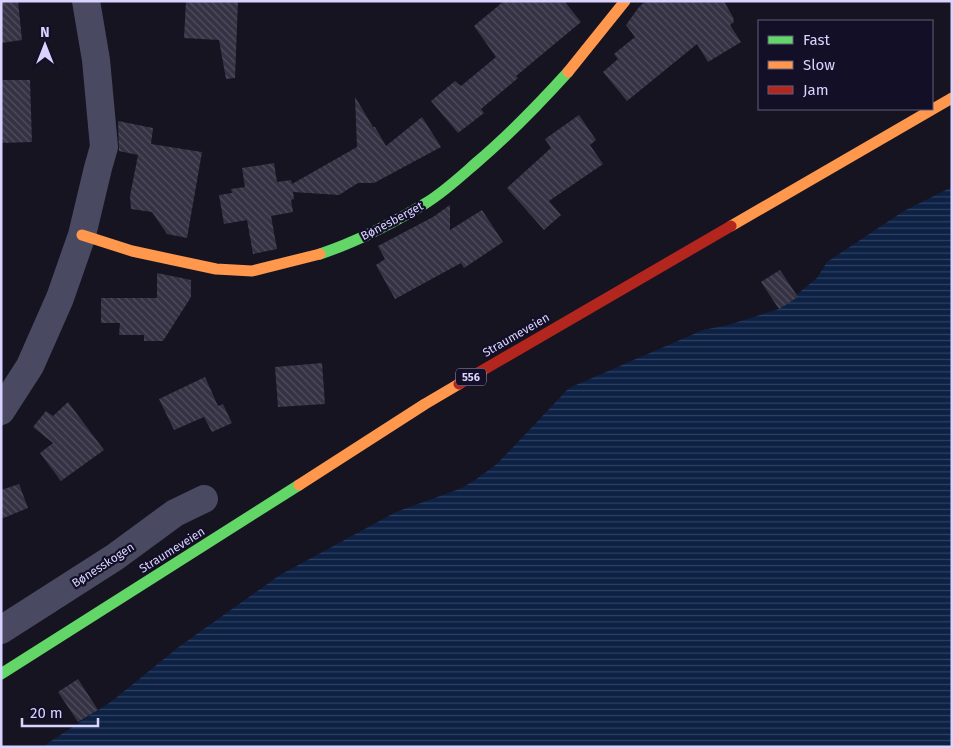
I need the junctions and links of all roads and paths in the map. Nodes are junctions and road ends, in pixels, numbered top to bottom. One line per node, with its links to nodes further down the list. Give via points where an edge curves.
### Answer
1 (86, 1): 6 (street, via 96,60 104,147)
2 (625, 1): 6 (main road, Bønesberget, via 575,64 498,144 426,204 349,244 316,256 252,271 216,269 132,251)
3 (952, 98): 4 (main road, Straumeveien / 556)
4 (933, 109)
5 (931, 110): 10 (main road, Straumeveien / 556, via 425,404)
6 (82, 236): 7 (street, via 60,298 30,366)
7 (1, 411)
8 (204, 498): 9 (street, Bønesskogen)
9 (1, 630)
10 (1, 674)

